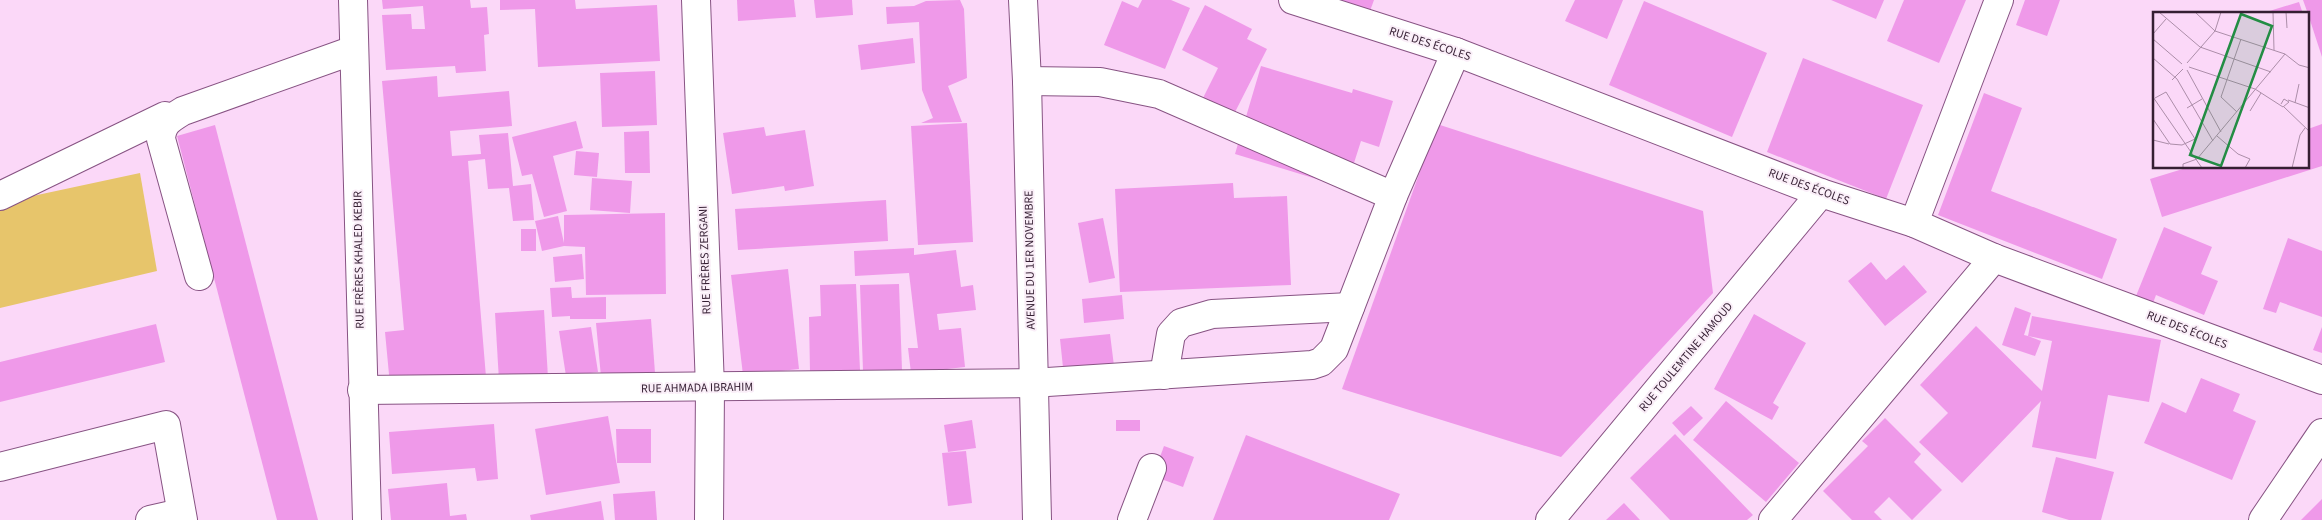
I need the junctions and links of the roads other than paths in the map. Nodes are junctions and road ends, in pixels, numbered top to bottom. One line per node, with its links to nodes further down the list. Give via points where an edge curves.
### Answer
1 (353, 0): 6 (street, RUE FRÈRES KHALED KEBIR)
2 (696, 0): 20 (street, RUE FRÈRES ZERGANI)
3 (1023, 0): 8 (street, AVENUE DU 1ER NOVEMBRE)
4 (1293, 0): 7 (street, RUE DES ÉCOLES)
5 (1999, 0): 13 (street)
6 (354, 50): 9 (street, via 182,111); 21 (street, RUE FRÈRES KHALED KEBIR)
7 (1456, 52): 10 (street, RUE DES ÉCOLES); 12 (street, RUE AHMADA IBRAHIM)
8 (1027, 81): 12 (street, via 1100,82 1159,94); 19 (street, AVENUE DU 1ER NOVEMBRE)
9 (167, 120): 11 (street, via 165,116); 15 (street, via 161,139)
10 (1821, 193): 13 (street, RUE DES ÉCOLES); 31 (street, RUE TOULEMTINE HAMOUD)
11 (0, 196)
12 (1393, 196): 16 (street, RUE AHMADA IBRAHIM)
13 (1914, 223): 14 (street, RUE DES ÉCOLES)
14 (1994, 258): 18 (street, RUE DES ÉCOLES); 32 (street)
15 (199, 276)
16 (1350, 307): 17 (street, RUE AHMADA IBRAHIM, via 1334,349 1312,365); 17 (street, via 1212,314 1182,323 1171,334)
17 (1164, 375): 19 (street, RUE AHMADA IBRAHIM)
18 (2322, 380)
19 (1032, 383): 20 (street, RUE AHMADA IBRAHIM); 29 (street, AVENUE DU 1ER NOVEMBRE)
20 (710, 388): 21 (street, RUE AHMADA IBRAHIM); 28 (street, RUE FRÈRES ZERGANI)
21 (362, 390): 27 (street, RUE FRÈRES KHALED KEBIR)
22 (2322, 433): 33 (street)
23 (0, 467): 25 (street, via 166,425)
24 (1152, 468): 30 (street)
25 (182, 517): 26 (street)
26 (150, 520)
27 (367, 520)
28 (709, 520)
29 (1037, 520)
30 (1132, 520)
31 (1550, 520)
32 (1773, 520)
33 (2263, 520)

